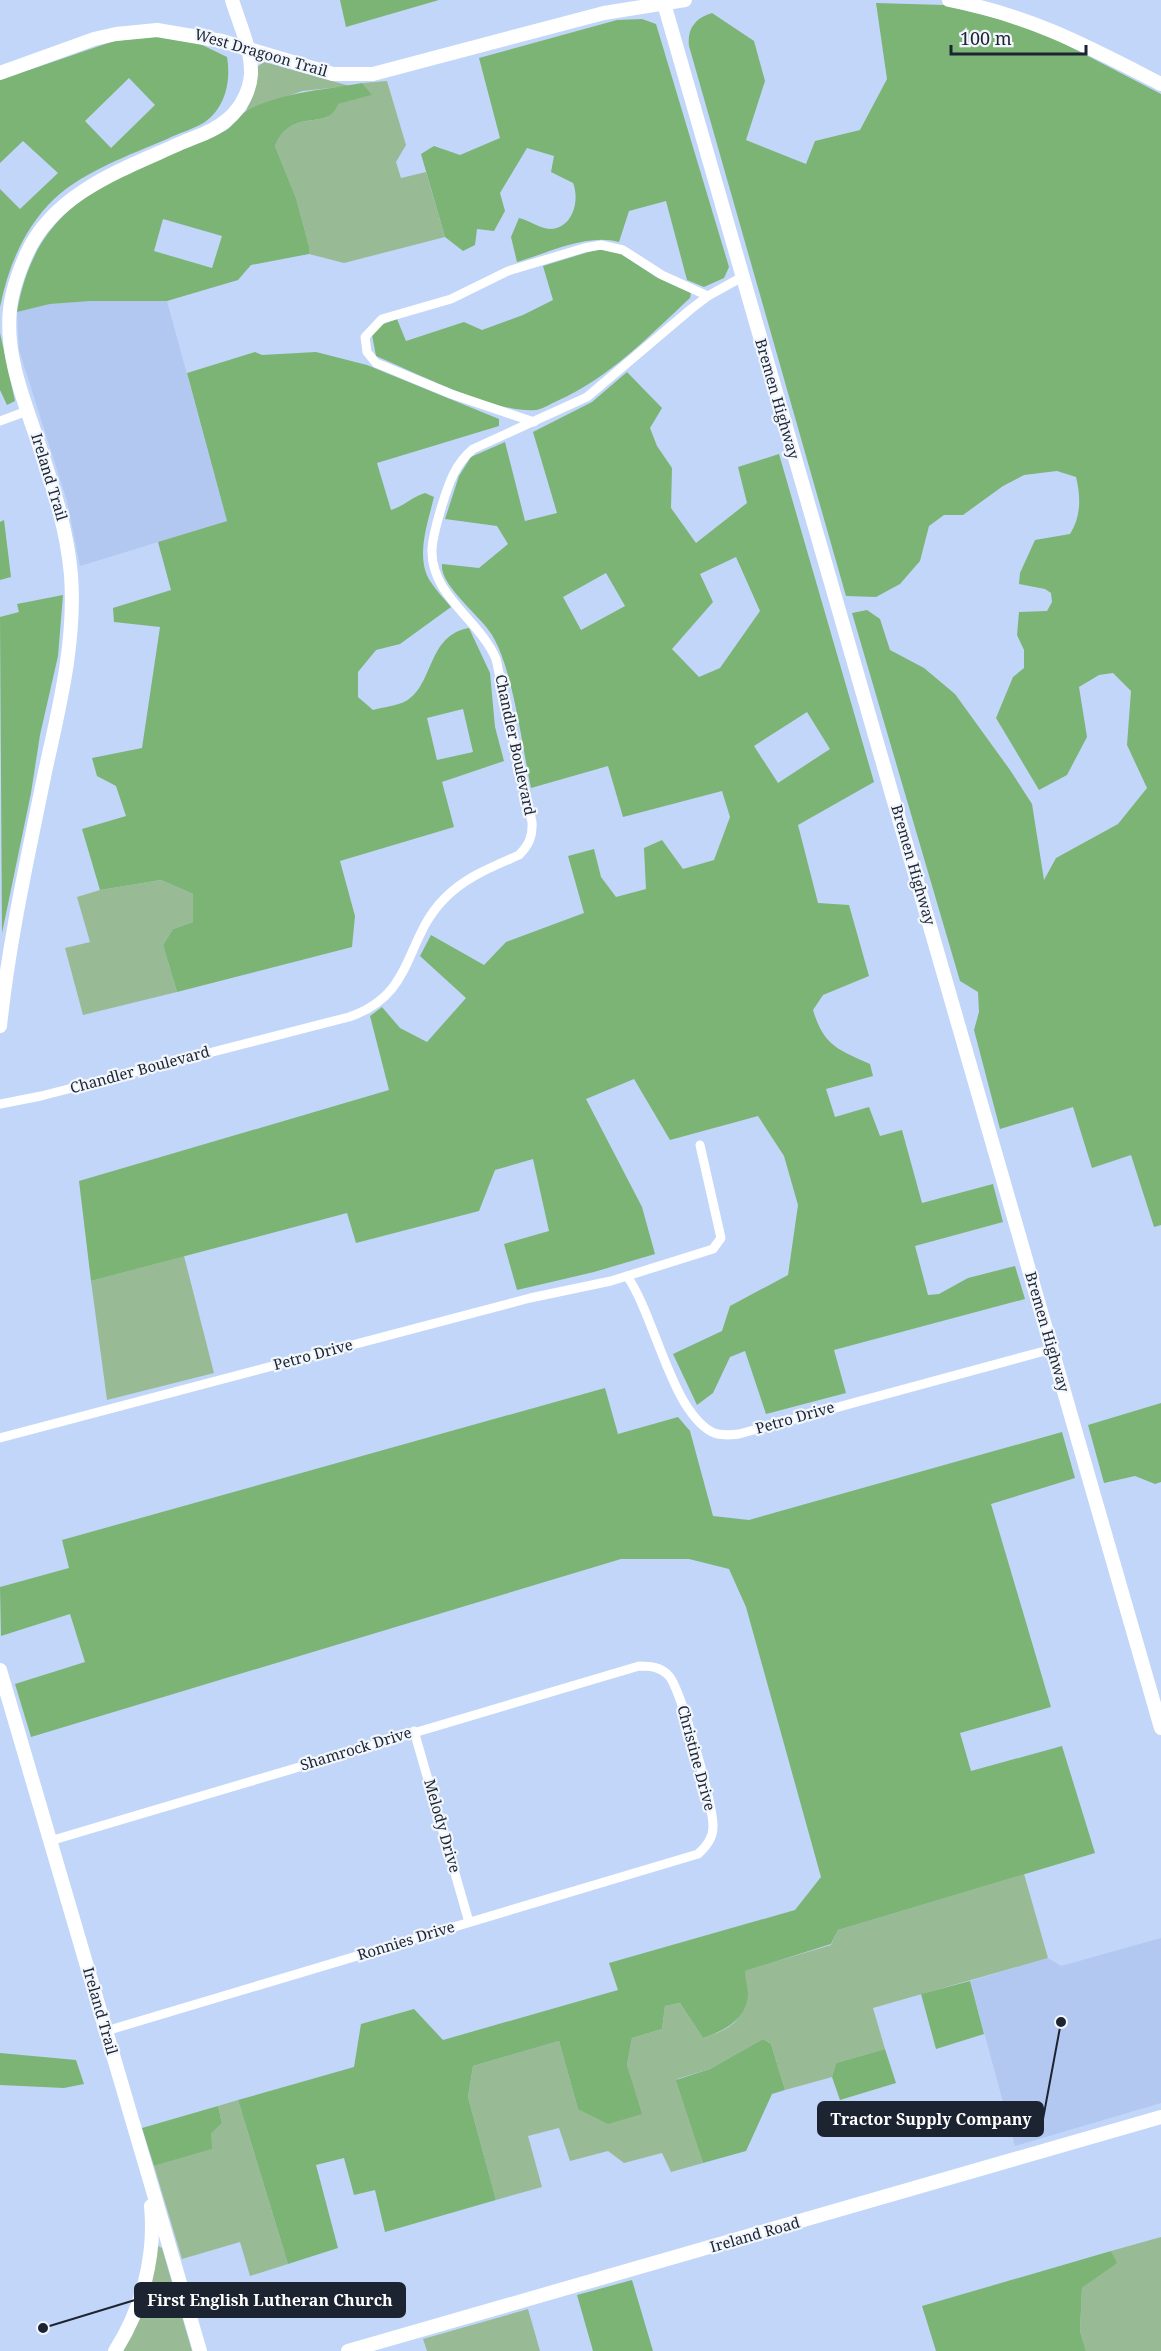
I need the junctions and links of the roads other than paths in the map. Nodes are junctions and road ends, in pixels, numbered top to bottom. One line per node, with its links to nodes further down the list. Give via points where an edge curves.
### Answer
1 (232, 0): 5 (street, Ireland Trail)
2 (685, 0): 4 (street, West Dragoon Trail)
3 (949, 0): 7 (street, via 1045,26)
4 (664, 1): 5 (street, West Dragoon Trail, via 373,74 333,74); 8 (street, Bremen Highway)
5 (246, 47): 6 (street, West Dragoon Trail, via 188,33 138,31 94,39); 10 (street, Ireland Trail, via 251,73 249,87 227,120 88,188 56,213 32,245 14,289 9,325)
6 (0, 73)
7 (1161, 84)
8 (742, 277): 9 (street, Chandler Boulevard); 17 (street, Bremen Highway)
9 (708, 296): 12 (street, Chandler Boulevard, via 602,386); 12 (street, via 662,275 623,250 601,245 519,267 451,299 394,313 369,330 364,344 376,363)
10 (27, 411): 11 (street); 13 (street, Ireland Trail, via 63,520 72,613 63,680 6,971)
11 (0, 421)
12 (534, 422): 14 (street, Chandler Boulevard, via 473,449 464,457 450,480 432,550 437,578 496,658 532,822 525,849 464,880 443,899 397,984 369,1009)
13 (0, 1026)
14 (0, 1104)
15 (700, 1145): 16 (street, Petro Drive, via 720,1242 706,1251)
16 (627, 1276): 17 (street, Petro Drive, via 687,1408 717,1434 739,1434); 18 (street, Petro Drive)
17 (1052, 1348): 21 (street, Bremen Highway)
18 (0, 1438)
19 (0, 1670): 23 (street, Ireland Trail)
20 (663, 1670): 22 (street, Shamrock Drive, via 648,1666 629,1668); 24 (street, Christine Drive, via 678,1694 710,1803 714,1828)
21 (1161, 1728)
22 (414, 1731): 23 (street, Shamrock Drive); 25 (street, Melody Drive)
23 (50, 1841): 26 (street, Ireland Trail)
24 (704, 1849): 25 (street, Ronnies Drive, via 692,1856)
25 (469, 1922): 26 (street, Ronnies Drive)
26 (106, 2031): 28 (street, Ireland Trail)
27 (1161, 2117): 31 (street, Ireland Road)
28 (148, 2177): 29 (street, via 152,2234 145,2282); 30 (street, Ireland Trail)
29 (115, 2351)
30 (200, 2351)
31 (348, 2351)

